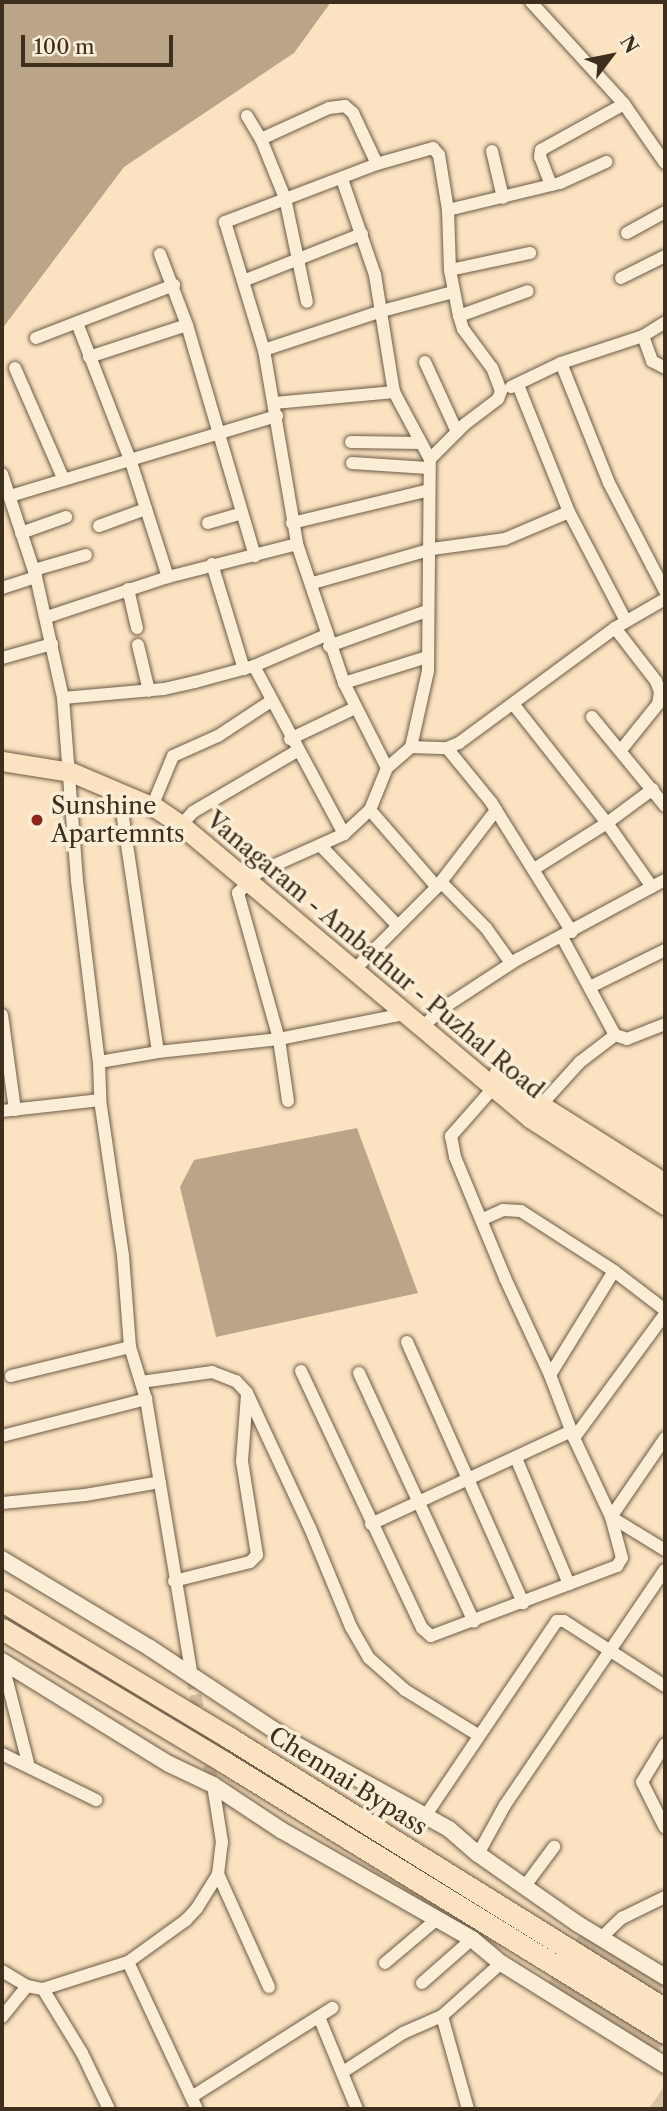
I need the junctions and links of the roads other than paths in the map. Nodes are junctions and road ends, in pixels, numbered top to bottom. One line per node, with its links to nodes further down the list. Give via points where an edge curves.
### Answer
1 (531, 2): 2 (street)
2 (624, 104): 7 (street); 10 (street, via 541,150)
3 (247, 116): 4 (street)
4 (261, 139): 8 (street, via 329,108 345,106 353,113); 11 (street)
5 (492, 150): 12 (street)
6 (606, 162): 10 (street)
7 (665, 163)
8 (377, 164): 9 (street); 13 (street, via 433,148 439,155)
9 (342, 179): 11 (street); 16 (street)
10 (551, 185): 12 (street)
11 (285, 198): 20 (street); 23 (street, via 225,222)
12 (503, 198): 13 (street)
13 (448, 210): 21 (street)
14 (665, 212): 15 (street)
15 (627, 233)
16 (362, 234): 20 (street); 28 (street)
17 (530, 253): 21 (street)
18 (160, 254): 24 (street)
19 (665, 256): 22 (street)
20 (297, 258): 23 (street); 27 (street)
21 (450, 270): 26 (street)
22 (621, 278)
23 (243, 281): 35 (street)
24 (174, 285): 31 (street); 32 (street)
25 (528, 291): 29 (street)
26 (453, 292): 28 (street); 29 (street)
27 (307, 302)
28 (382, 311): 35 (street); 43 (street)
29 (459, 316): 42 (street)
30 (665, 322): 33 (street)
31 (77, 324): 34 (street); 36 (street)
32 (187, 325): 36 (street); 45 (street)
33 (643, 336): 38 (street); 39 (street)
34 (36, 338)
35 (264, 350): 44 (street)
36 (89, 357): 49 (street)
37 (425, 362): 46 (street)
38 (561, 363): 41 (street); 74 (street, via 609,483)
39 (658, 365)
40 (15, 368): 53 (street)
41 (518, 384): 42 (street); 57 (street)
42 (501, 391): 46 (street, via 498,399)
43 (394, 392): 44 (street); 48 (street)
44 (275, 410): 45 (street); 61 (street)
45 (218, 432): 49 (street); 58 (street)
46 (457, 432): 51 (street)
47 (351, 442): 48 (street)
48 (421, 443): 51 (street)
49 (131, 462): 53 (street); 56 (street)
50 (352, 463): 51 (street)
51 (429, 464): 54 (street)
52 (2, 474): 55 (street)
53 (64, 480): 55 (street)
54 (429, 490): 61 (street); 65 (street)
55 (8, 503): 63 (street)
56 (146, 509): 62 (street); 70 (street)
57 (569, 512): 65 (street, via 505,539); 78 (street)
58 (242, 513): 60 (street); 67 (street)
59 (66, 517): 63 (street)
60 (208, 523)
61 (292, 523): 64 (street)
62 (99, 526)
63 (21, 533): 69 (street)
64 (297, 544): 67 (street); 71 (street)
65 (432, 549): 71 (street); 76 (street)
66 (86, 555): 69 (street)
67 (255, 556): 68 (street)
68 (212, 564): 70 (street); 85 (street)
69 (35, 574): 72 (street); 77 (street)
70 (168, 577): 73 (street)
71 (313, 583): 80 (street)
72 (2, 588)
73 (128, 589): 77 (street); 79 (street)
74 (665, 591)
75 (665, 599): 78 (street)
76 (427, 611): 80 (street); 83 (street)
77 (47, 617): 81 (street)
78 (620, 624): 90 (street, via 660,686); 91 (street)
79 (137, 628)
80 (328, 640): 85 (street); 86 (street)
81 (52, 644): 84 (street); 88 (street)
82 (138, 645): 87 (street)
83 (427, 657): 86 (street); 96 (street, via 429,671)
84 (2, 658)
85 (249, 668): 87 (street); 89 (street)
86 (344, 683): 92 (street)
87 (149, 691): 88 (street)
88 (64, 698): 102 (street)
89 (271, 701): 95 (street); 106 (street, via 218,736 173,756)
90 (658, 704): 93 (street); 99 (street)
91 (514, 705): 98 (street); 111 (street)
92 (355, 708): 95 (street); 103 (street)
93 (665, 716)
94 (592, 717): 99 (street)
95 (290, 739): 100 (street)
96 (411, 747): 98 (street); 103 (street)
97 (2, 748): 102 (main road)
98 (447, 748): 109 (street)
99 (621, 750): 104 (street)
100 (297, 751): 110 (street); 112 (street)
101 (2, 761): 102 (main road, Vanagaram - Ambathur - Puzhal Road)
102 (70, 767): 105 (main road, Vanagaram - Ambathur - Puzhal Road); 106 (main road); 132 (street, via 77,881)
103 (387, 768): 108 (street)
104 (653, 789): 107 (street); 111 (street)
105 (119, 791): 110 (main road, Vanagaram - Ambathur - Puzhal Road); 131 (street)
106 (156, 797): 110 (main road)
107 (665, 806)
108 (370, 810): 112 (street); 117 (street)
109 (496, 810): 114 (street); 117 (street)
110 (184, 821): 115 (main road, Vanagaram - Ambathur - Puzhal Road)
111 (607, 823): 114 (street); 118 (street)
112 (344, 834): 113 (street)
113 (320, 845): 115 (street); 119 (street)
114 (534, 869): 120 (street)
115 (253, 877): 122 (main road); 125 (main road, Vanagaram - Ambathur - Puzhal Road); 130 (street, via 238,893)
116 (665, 880): 118 (street)
117 (439, 885): 119 (street); 123 (street, via 486,928)
118 (652, 887): 120 (street)
119 (398, 926): 122 (street)
120 (567, 935): 123 (street); 124 (street)
121 (665, 950): 124 (street)
122 (360, 963): 128 (main road)
123 (511, 963): 128 (street)
124 (590, 987): 129 (street)
125 (404, 1014): 128 (main road, Vanagaram - Ambathur - Puzhal Road); 130 (street)
126 (2, 1015): 137 (street)
127 (665, 1024): 129 (street, via 627,1039)
128 (424, 1025): 133 (main road, Vanagaram - Ambathur - Puzhal Road); 136 (main road)
129 (615, 1035): 136 (street, via 580,1062)
130 (279, 1040): 131 (street); 135 (street)
131 (159, 1052): 132 (street)
132 (99, 1062): 134 (street)
133 (495, 1086): 139 (main road, Vanagaram - Ambathur - Puzhal Road, via 530,1118); 140 (street, via 451,1136)
134 (100, 1100): 137 (street); 144 (street, via 123,1256)
135 (288, 1101)
136 (541, 1105): 138 (main road)
137 (8, 1111)
138 (665, 1183)
139 (665, 1205)
140 (483, 1219): 141 (street, via 503,1210 521,1211); 147 (street)
141 (614, 1272): 142 (street); 147 (street)
142 (665, 1312): 152 (street)
143 (407, 1342): 156 (street)
144 (130, 1347): 148 (street); 149 (street)
145 (301, 1371): 161 (street)
146 (359, 1373): 158 (street)
147 (550, 1374): 152 (street)
148 (10, 1376)
149 (141, 1382): 150 (street, via 212,1372 236,1381); 151 (street)
150 (247, 1393): 165 (street, via 242,1461 257,1555 250,1562); 175 (street, via 364,1650 405,1690)
151 (146, 1399): 153 (street); 157 (street)
152 (572, 1434): 155 (street); 160 (street)
153 (2, 1436)
154 (665, 1438): 160 (street)
155 (516, 1458): 156 (street); 166 (street)
156 (468, 1479): 158 (street); 168 (street)
157 (160, 1482): 159 (street); 165 (street)
158 (419, 1500): 161 (street); 169 (street)
159 (2, 1503)
160 (611, 1517): 162 (street); 166 (street, via 620,1563)
161 (371, 1524): 169 (street, via 427,1634 436,1636)
162 (665, 1550)
163 (2, 1559): 173 (street)
164 (665, 1570): 171 (street)
165 (174, 1581): 173 (street)
166 (569, 1584): 168 (street)
167 (2, 1601): 201 (highway, Chennai Bypass)
168 (523, 1603): 169 (street)
169 (474, 1622)
170 (2, 1629): 205 (highway, Chennai Bypass)
171 (610, 1651): 174 (street); 175 (street, via 557,1621); 184 (street, via 505,1805)
172 (2, 1661): 178 (street); 179 (street)
173 (192, 1677): 181 (street, via 295,1744)
174 (665, 1686)
175 (478, 1735): 181 (street)
176 (665, 1744): 182 (street, via 642,1782)
177 (2, 1754): 178 (street)
178 (29, 1767): 180 (street)
179 (213, 1785): 185 (street, via 222,1842); 188 (street, via 281,1830)
180 (96, 1800)
181 (426, 1815): 184 (street)
182 (665, 1828)
183 (554, 1847): 186 (street)
184 (478, 1854): 186 (street)
185 (218, 1874): 191 (street, via 186,1920); 198 (street)
186 (525, 1886): 189 (street)
187 (665, 1897): 189 (street, via 622,1918)
188 (437, 1919): 190 (street); 192 (street)
189 (602, 1937): 195 (street)
190 (472, 1939): 193 (street); 196 (street)
191 (128, 1962): 199 (street); 208 (street)
192 (384, 1963)
193 (501, 1964): 202 (street); 206 (street)
194 (2, 1971): 197 (street)
195 (662, 1972)
196 (422, 1983)
197 (27, 1986): 199 (street); 203 (street)
198 (269, 1987)
199 (43, 1989): 209 (street)
200 (332, 2008): 204 (street)
201 (665, 2009)
202 (442, 2016): 207 (street, via 403,2033); 212 (street)
203 (2, 2017)
204 (319, 2017): 207 (street); 208 (street)
205 (665, 2034)
206 (665, 2065)
207 (343, 2072): 211 (street)
208 (193, 2096): 210 (street)
209 (109, 2109)
210 (197, 2109)
211 (357, 2109)
212 (468, 2109)

